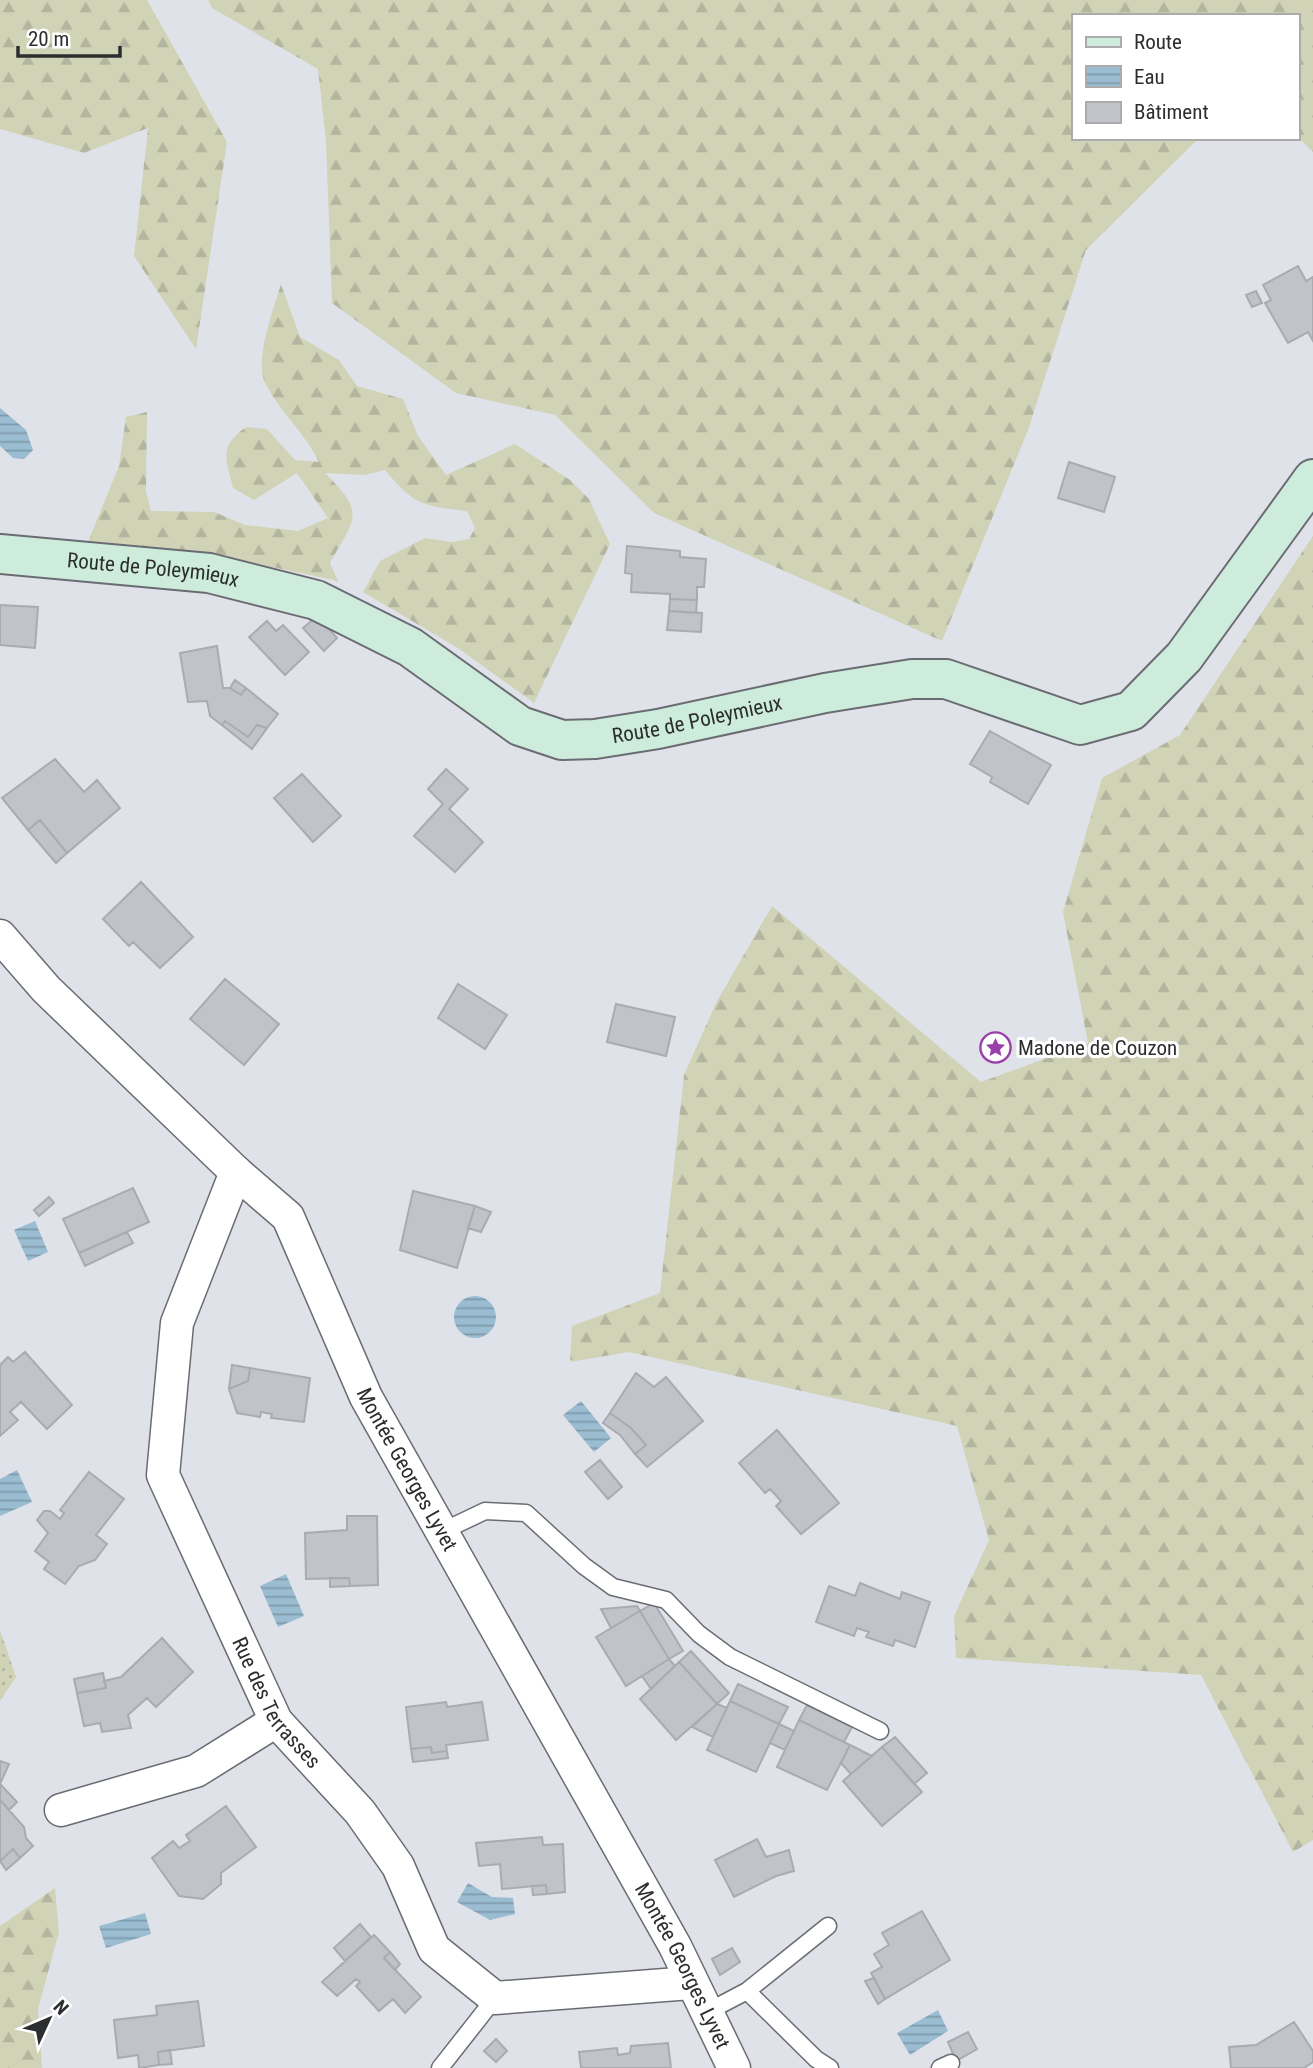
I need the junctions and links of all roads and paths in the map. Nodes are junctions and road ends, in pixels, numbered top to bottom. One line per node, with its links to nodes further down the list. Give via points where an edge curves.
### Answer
1 (1313, 480): 2 (street, Route de Poleymieux, via 1185,657 1131,711 1080,725 946,679 912,679 825,692 658,729 562,740 520,726 410,647 316,600 209,573)
2 (0, 554)
3 (0, 936): 4 (street, Montée Georges Lyvet, via 46,989)
4 (236, 1172): 5 (street, Montée Georges Lyvet, via 288,1217 366,1397); 6 (street, Rue des Terrasses, via 177,1323 163,1475)
5 (443, 1531): 7 (lane, via 485,1511 526,1513 612,1587 666,1600 730,1657); 10 (street, Montée Georges Lyvet)
6 (276, 1721): 8 (street, via 196,1771); 12 (street, Rue des Terrasses, via 360,1812 398,1866 434,1950)
7 (880, 1731)
8 (61, 1810)
9 (828, 1926): 11 (lane)
10 (691, 1983): 12 (street); 13 (street, Montée Georges Lyvet)
11 (747, 1991): 13 (lane); 16 (lane)
12 (495, 1998): 14 (lane)
13 (707, 2012): 15 (street, Montée Georges Lyvet)
14 (440, 2068)
15 (734, 2068)
16 (830, 2068)

